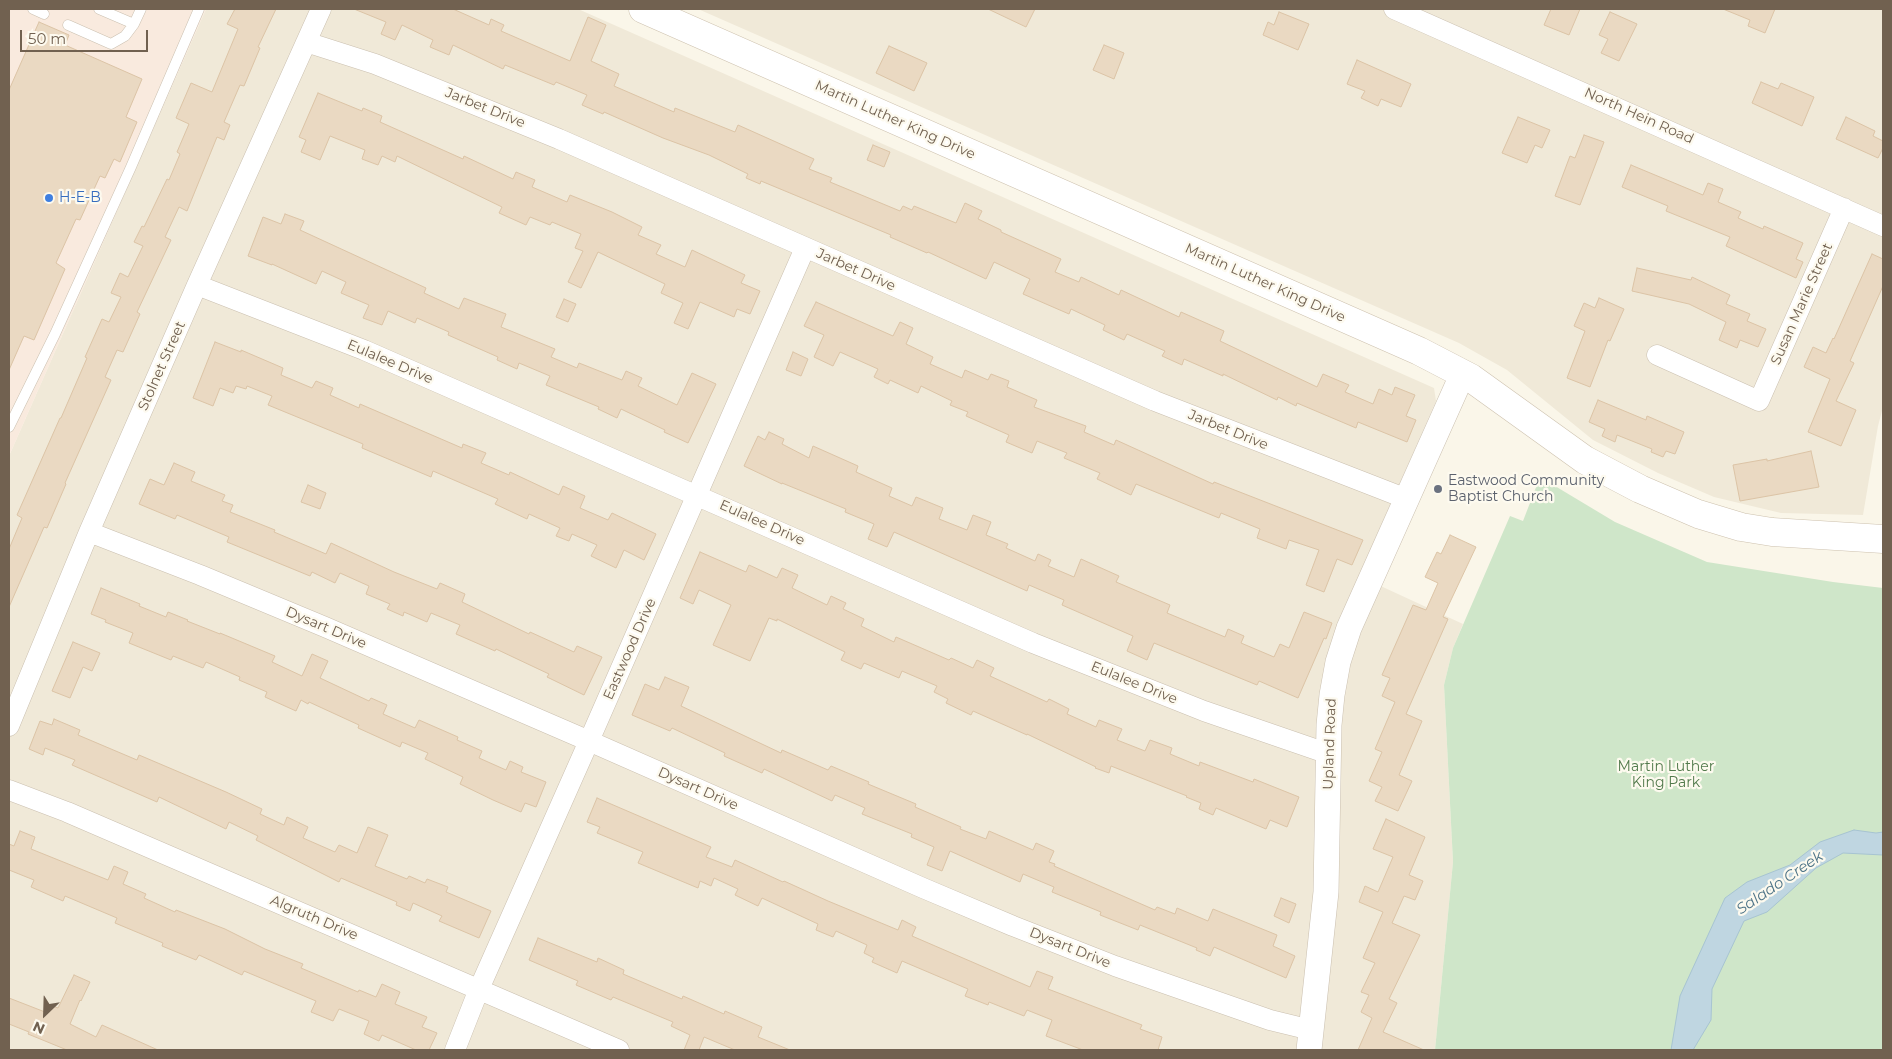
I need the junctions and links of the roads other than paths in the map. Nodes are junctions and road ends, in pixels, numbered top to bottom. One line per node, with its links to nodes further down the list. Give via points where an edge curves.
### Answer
1 (33, 9): 8 (lane)
2 (100, 9): 9 (lane)
3 (141, 9): 9 (lane)
4 (199, 9): 18 (lane, via 132,167)
5 (321, 9): 11 (street, Stolnet Street)
6 (643, 9): 17 (main road, Martin Luther King Drive)
7 (1394, 9): 12 (street, North Hein Road)
8 (44, 14)
9 (134, 24): 10 (lane, via 126,36 111,44)
10 (68, 25)
11 (306, 42): 14 (street, Jarbet Drive, via 375,64 559,139); 15 (street, Stolnet Street)
12 (1844, 208): 13 (street, North Hein Road); 16 (street, Susan Marie Street, via 1759,400)
13 (1883, 226)
14 (804, 248): 19 (street, Eastwood Drive); 20 (street, Jarbet Drive, via 1155,400)
15 (197, 285): 19 (street, Eulalee Drive, via 364,350); 21 (street, Stolnet Street)
16 (1657, 356)
17 (1463, 373): 20 (street, Upland Road); 22 (main road, Martin Luther King Drive, via 1585,460 1698,514 1772,532)
18 (9, 427)
19 (697, 494): 24 (street, Eastwood Drive); 25 (street, Eulalee Drive, via 1033,643 1204,711)
20 (1406, 499): 25 (street, Upland Road, via 1349,628 1338,662 1329,725)
21 (90, 532): 23 (street, Stolnet Street); 24 (street, Dysart Drive, via 200,575)
22 (1883, 538)
23 (9, 726)
24 (590, 741): 27 (street, Eastwood Drive); 28 (street, Dysart Drive, via 1014,926 1124,970 1270,1020)
25 (1329, 754): 28 (street, Upland Road, via 1326,892)
26 (9, 790): 27 (street, Algruth Drive)
27 (479, 989): 29 (street, Eastwood Drive); 30 (street, Algruth Drive)
28 (1310, 1040)
29 (455, 1050)
30 (619, 1050)

